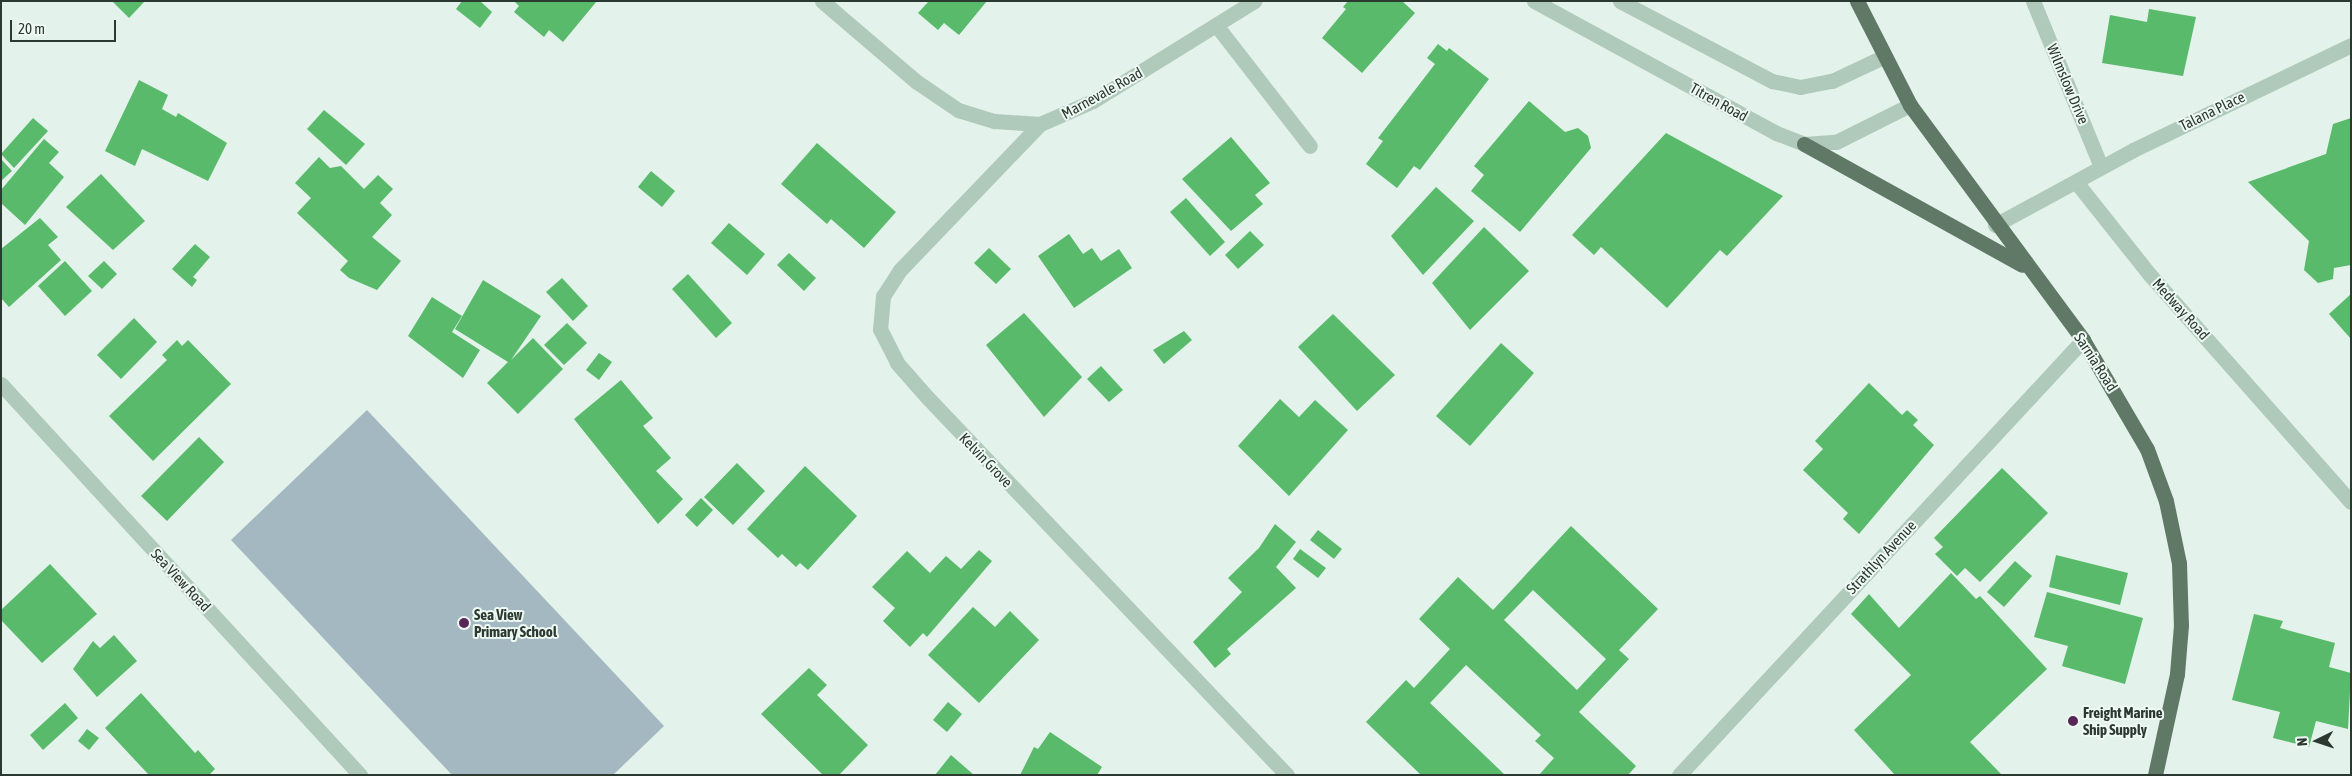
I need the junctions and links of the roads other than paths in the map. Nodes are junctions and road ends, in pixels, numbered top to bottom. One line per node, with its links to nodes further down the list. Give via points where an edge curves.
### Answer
1 (822, 1): 11 (street, Marnevale Road, via 917,82 958,110 994,122)
2 (1254, 1): 7 (street, Marnevale Road)
3 (1534, 1): 12 (street, Titren Road, via 1776,134)
4 (1620, 1): 9 (street, via 1772,80 1800,87 1832,82)
5 (1857, 1): 9 (main road, Sarnia Road)
6 (2032, 1): 14 (street, Wilmslow Drive)
7 (1216, 25): 11 (street, Marnevale Road, via 1093,101); 13 (street)
8 (2351, 45): 14 (street, Talana Place)
9 (1883, 57): 10 (main road, Sarnia Road)
10 (1910, 105): 12 (street, Titren Road, via 1836,142); 16 (main road, Sarnia Road)
11 (1040, 124): 22 (street, Kelvin Grove, via 900,270 883,296 880,329 897,363 927,397)
12 (1804, 144): 17 (main road)
13 (1310, 146)
14 (2101, 167): 15 (street, Talana Place)
15 (2076, 182): 16 (street); 20 (street, Medway Road, via 2150,275)
16 (1995, 225): 17 (main road, Sarnia Road)
17 (2026, 267): 18 (main road, Sarnia Road)
18 (2083, 340): 23 (street, Strathlyn Avenue); 24 (main road, Sarnia Road, via 2147,450 2166,501 2179,563 2177,674)
19 (1, 384): 21 (street, Sea View Road)
20 (2351, 502)
21 (360, 775)
22 (1287, 775)
23 (1679, 775)
24 (2156, 775)

